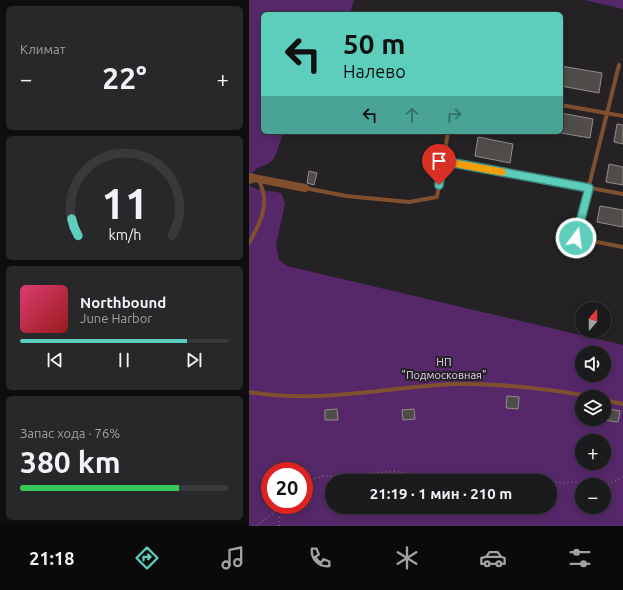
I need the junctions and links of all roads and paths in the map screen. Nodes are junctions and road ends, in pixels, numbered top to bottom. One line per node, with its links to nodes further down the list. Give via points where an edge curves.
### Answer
1 (619, 65): 3 (lane)
2 (563, 105): 3 (lane)
3 (607, 113): 4 (lane); 11 (lane)
4 (623, 116)
5 (448, 134): 6 (lane)
6 (443, 161): 10 (lane, via 437,196 409,202 346,196); 11 (lane)
7 (249, 177): 8 (street)
8 (258, 179): 9 (lane); 10 (street); 13 (lane, via 263,187 263,214)
9 (249, 182)
10 (305, 188)
11 (589, 188): 12 (lane); 14 (lane, via 576,238)
12 (623, 194)
13 (249, 243)
14 (623, 247)
15 (249, 392): 16 (lane, via 307,397 457,384)
16 (575, 395)
17 (611, 401): 18 (lane)
18 (623, 404)
19 (367, 474): 20 (path, via 395,471)
20 (407, 474)
21 (325, 476): 23 (path)
22 (623, 477): 26 (path)
23 (313, 479)
24 (557, 482): 25 (path)
25 (575, 482)
26 (611, 483)
27 (274, 514): 29 (path)
28 (280, 514): 30 (path)
29 (256, 526)
30 (279, 526)

